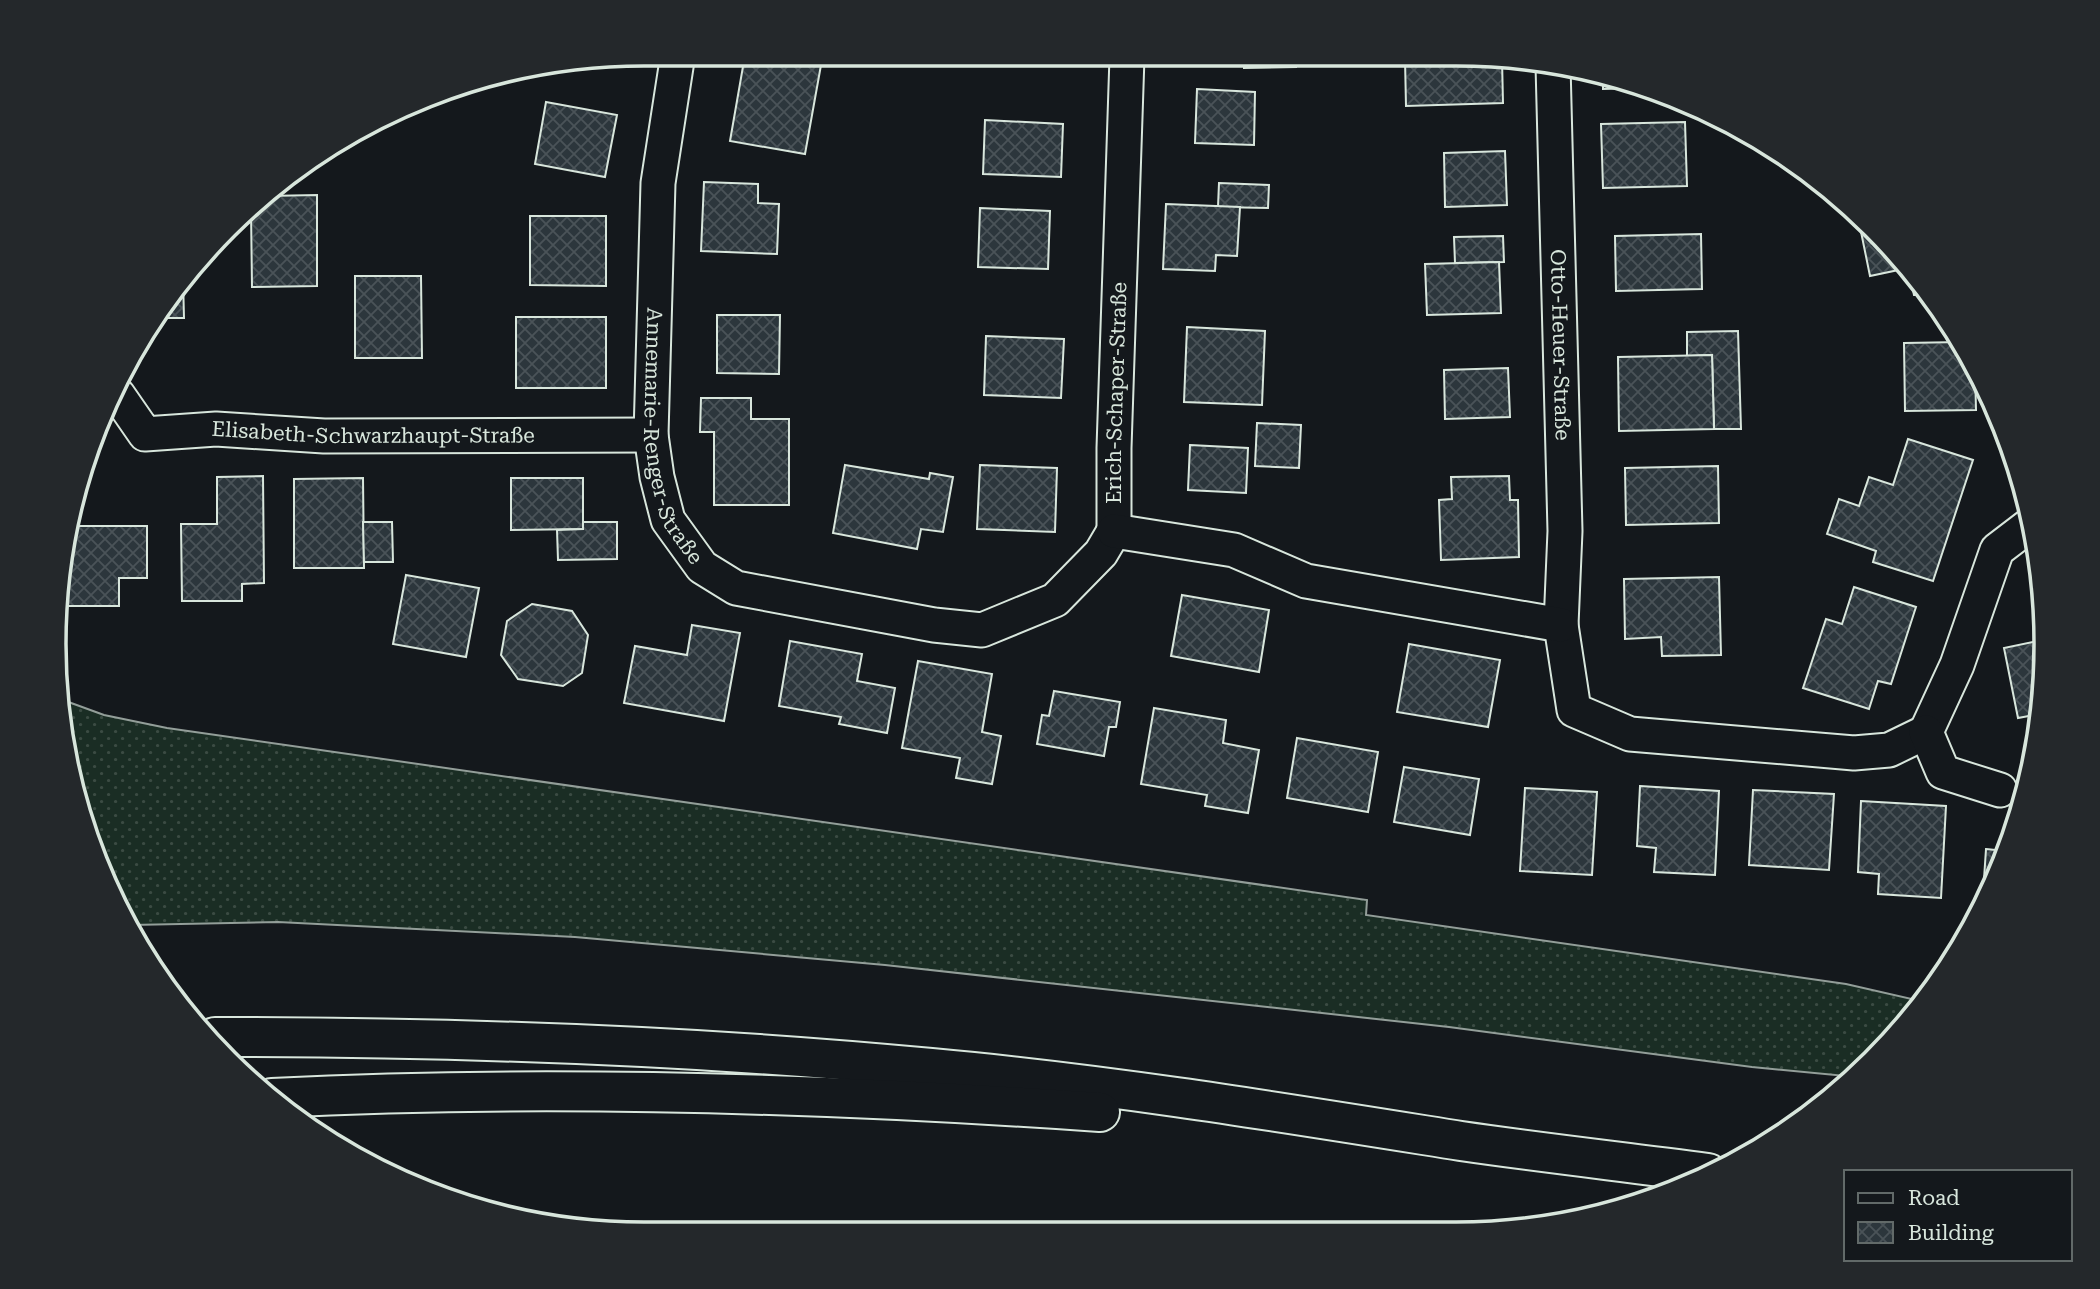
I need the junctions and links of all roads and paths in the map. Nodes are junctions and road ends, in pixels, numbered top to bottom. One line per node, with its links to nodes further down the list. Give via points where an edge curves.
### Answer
1 (676, 66): 5 (street, Annemarie-Renger-Straße, via 658,183)
2 (1127, 66): 6 (street, Erich-Schaper-Straße)
3 (1553, 75): 8 (street, Otto-Heuer-Straße, via 1565,531)
4 (121, 399): 5 (street, Elisabeth-Schwarzhaupt-Straße, via 145,434 216,429 324,436)
5 (651, 435): 6 (street, Annemarie-Renger-Straße, via 668,520 702,567 749,590 982,630 1055,600 1101,553)
6 (1114, 531): 8 (street, Erich-Schaper-Straße, via 1234,550 1306,580)
7 (2022, 531): 9 (street, via 1997,550 1957,665)
8 (1561, 625): 9 (street, Otto-Heuer-Straße, via 1574,710 1630,734 1854,753 1889,750)
9 (1926, 732): 10 (street, via 1943,772)
10 (2000, 790)
11 (221, 1037): 13 (main road, via 573,1042 918,1067 1111,1088)
12 (286, 1098): 13 (main road, via 677,1094 912,1101)
13 (1465, 1141): 14 (main road)
14 (1694, 1171)

